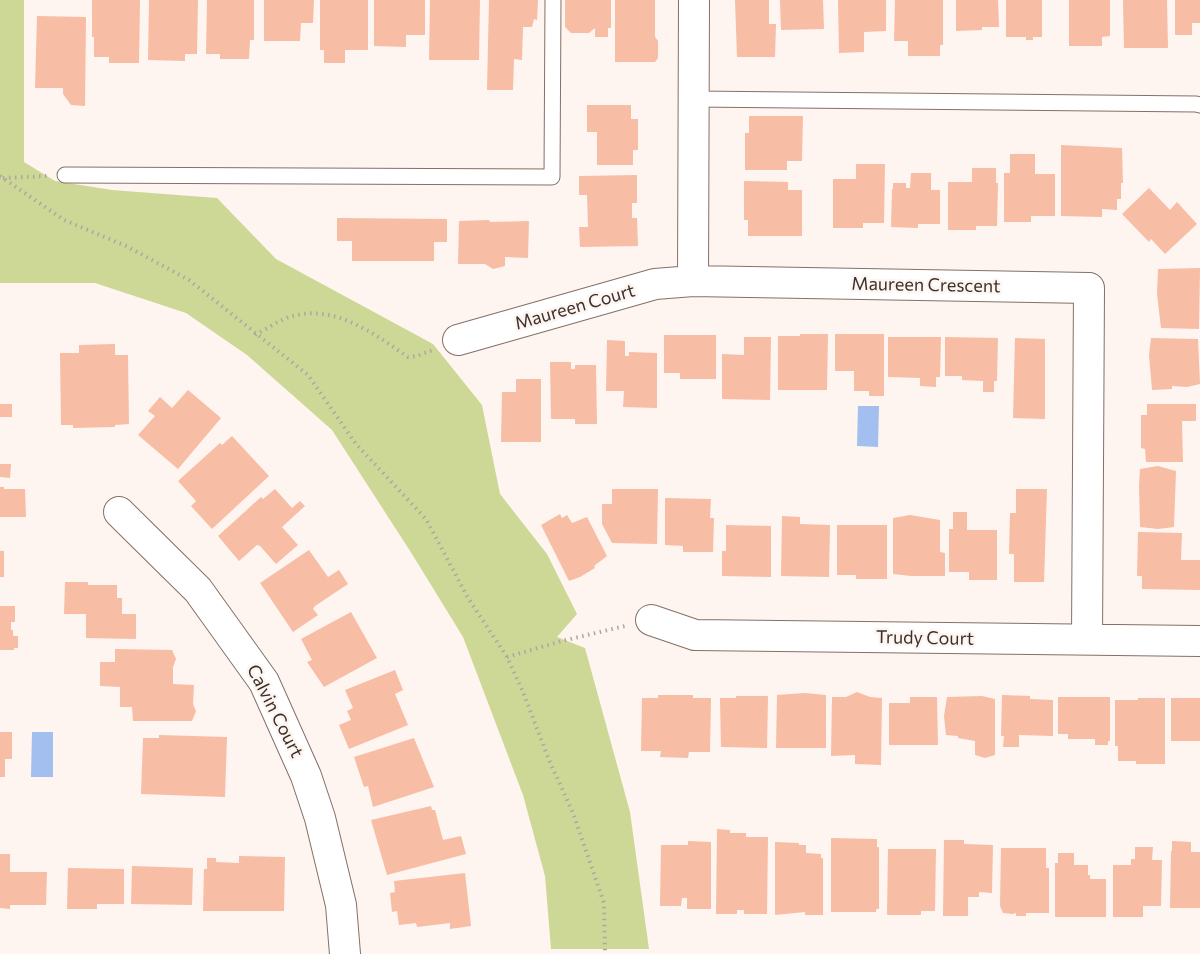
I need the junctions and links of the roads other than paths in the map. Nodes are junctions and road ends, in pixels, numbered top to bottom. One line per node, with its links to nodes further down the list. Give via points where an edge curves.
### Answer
1 (553, 0): 5 (lane, via 552,177)
2 (694, 0): 3 (street)
3 (694, 99): 4 (lane); 6 (street)
4 (1200, 105)
5 (65, 175)
6 (693, 281): 7 (street, Maureen Court, via 655,284); 10 (street, Maureen Crescent, via 1089,288)
7 (458, 340)
8 (119, 512): 12 (street, Calvin Court, via 198,590 264,682 306,776 320,818 341,904)
9 (651, 620): 10 (street, Trudy Court, via 695,635)
10 (1087, 639): 11 (street, Trudy Court)
11 (1200, 641)
12 (345, 954)

